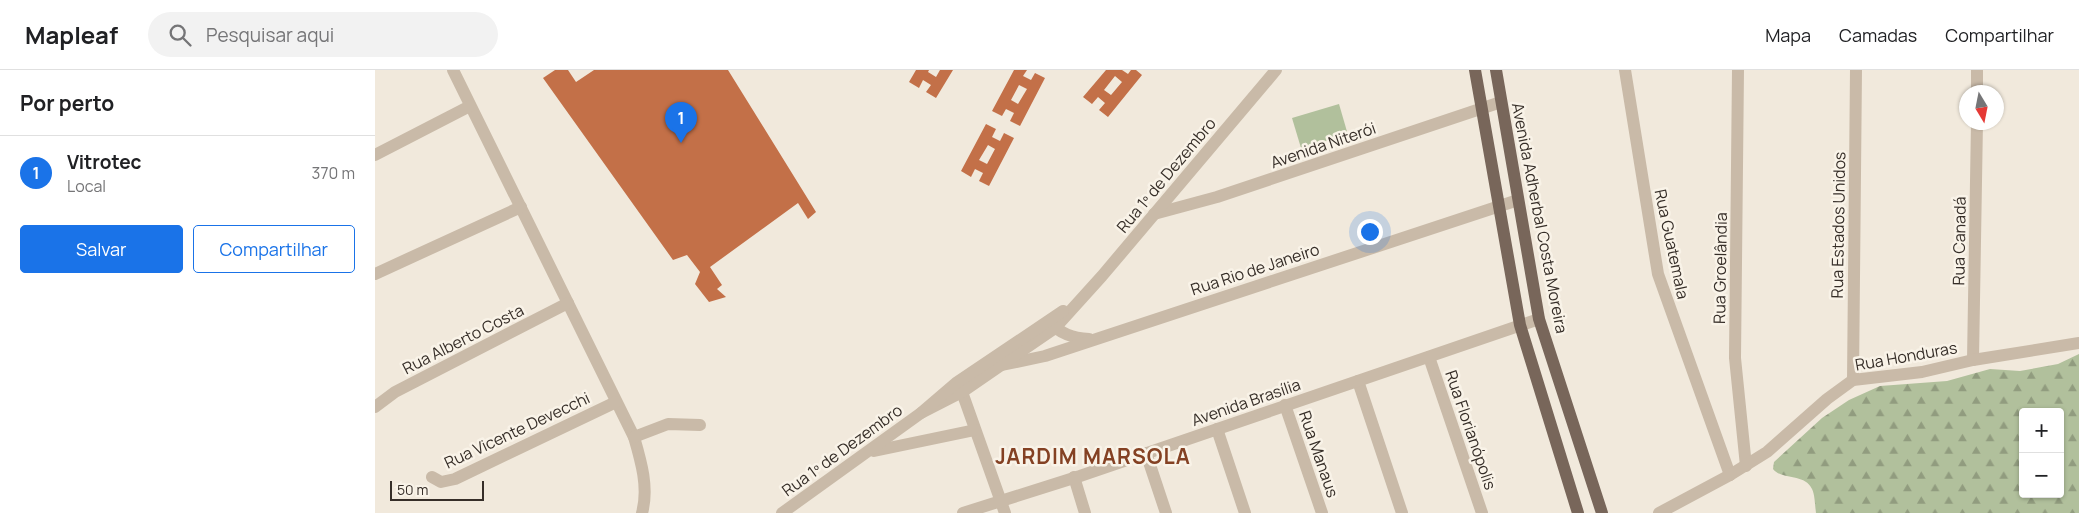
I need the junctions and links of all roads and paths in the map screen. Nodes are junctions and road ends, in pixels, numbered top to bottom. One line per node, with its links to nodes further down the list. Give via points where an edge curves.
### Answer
1 (453, 70): 11 (street)
2 (1276, 70): 18 (street, Rua 1º de Dezembro)
3 (1475, 70): 12 (main road)
4 (1496, 70): 10 (main road, Avenida Adherbal Costa Moreira)
5 (1625, 70): 45 (street, Rua Guatemala, via 1658,274)
6 (1738, 70): 44 (street, Rua Groelândia, via 1735,358)
7 (1856, 70): 31 (street, Rua Estados Unidos)
8 (1977, 70): 9 (street)
9 (1977, 85)
10 (1501, 102): 12 (street, Avenida Niterói); 15 (main road, Avenida Adherbal Costa Moreira)
11 (470, 106): 14 (street); 17 (street)
12 (1481, 108): 16 (main road); 18 (street, Avenida Niterói, via 1217,198)
13 (1977, 130): 28 (street, Rua Canadá)
14 (375, 155)
15 (1517, 200): 16 (street, Rua Rio de Janeiro); 21 (main road, Avenida Adherbal Costa Moreira)
16 (1498, 206): 22 (main road); 24 (street, Rua Rio de Janeiro)
17 (521, 207): 19 (street); 20 (street)
18 (1154, 214): 23 (street, Rua 1º de Dezembro)
19 (375, 274)
20 (568, 303): 34 (street); 36 (street, Rua Alberto Costa, via 395,392)
21 (1539, 319): 22 (street, Avenida Brasília); 60 (main road, Avenida Adherbal Costa Moreira)
22 (1519, 326): 27 (street, Avenida Brasília); 59 (main road)
23 (1055, 327): 24 (street, via 1079,338); 26 (street, via 1060,346); 29 (street, Rua 1º de Dezembro); 30 (street, Rua 1º de Dezembro)
24 (1094, 339): 26 (street, Rua Rio de Janeiro)
25 (2079, 343): 28 (street, Rua Honduras)
26 (1056, 352): 30 (street, Rua Rio de Janeiro)
27 (1429, 356): 32 (street, Avenida Brasília); 58 (street, Rua Florianópolis)
28 (1973, 360): 31 (street, Rua Honduras, via 1923,372)
29 (986, 364): 33 (street); 37 (street, Rua 1º de Dezembro)
30 (1002, 366): 33 (street, Rua 1º de Dezembro)
31 (1853, 380): 44 (street, Rua Honduras)
32 (1358, 381): 35 (street, Avenida Brasília); 57 (street)
33 (962, 392): 37 (street, Rua 1º de Dezembro); 40 (street)
34 (616, 402): 41 (street); 46 (street, Rua Vicente Devecchi, via 455,479 441,482)
35 (1285, 405): 39 (street, Avenida Brasília); 56 (street, Rua Manaus)
36 (375, 407)
37 (921, 413): 42 (street, Rua 1º de Dezembro)
38 (700, 425): 41 (street, via 668,424)
39 (1217, 429): 43 (street, Avenida Brasília); 55 (street)
40 (975, 430): 42 (street); 48 (street)
41 (634, 437): 49 (street, via 644,485)
42 (869, 452): 50 (street, Rua 1º de Dezembro)
43 (1146, 453): 47 (street, Avenida Brasília); 54 (street)
44 (1746, 466): 45 (street, Rua Honduras)
45 (1730, 476): 61 (street, Rua Honduras)
46 (432, 477)
47 (1074, 478): 48 (street, Avenida Brasília); 53 (street)
48 (1001, 500): 51 (street, Avenida Brasília); 52 (street)
49 (640, 512)
50 (782, 513)
51 (963, 513)
52 (1005, 513)
53 (1085, 513)
54 (1166, 513)
55 (1245, 513)
56 (1322, 513)
57 (1402, 513)
58 (1482, 513)
59 (1579, 513)
60 (1602, 513)
61 (1659, 513)

